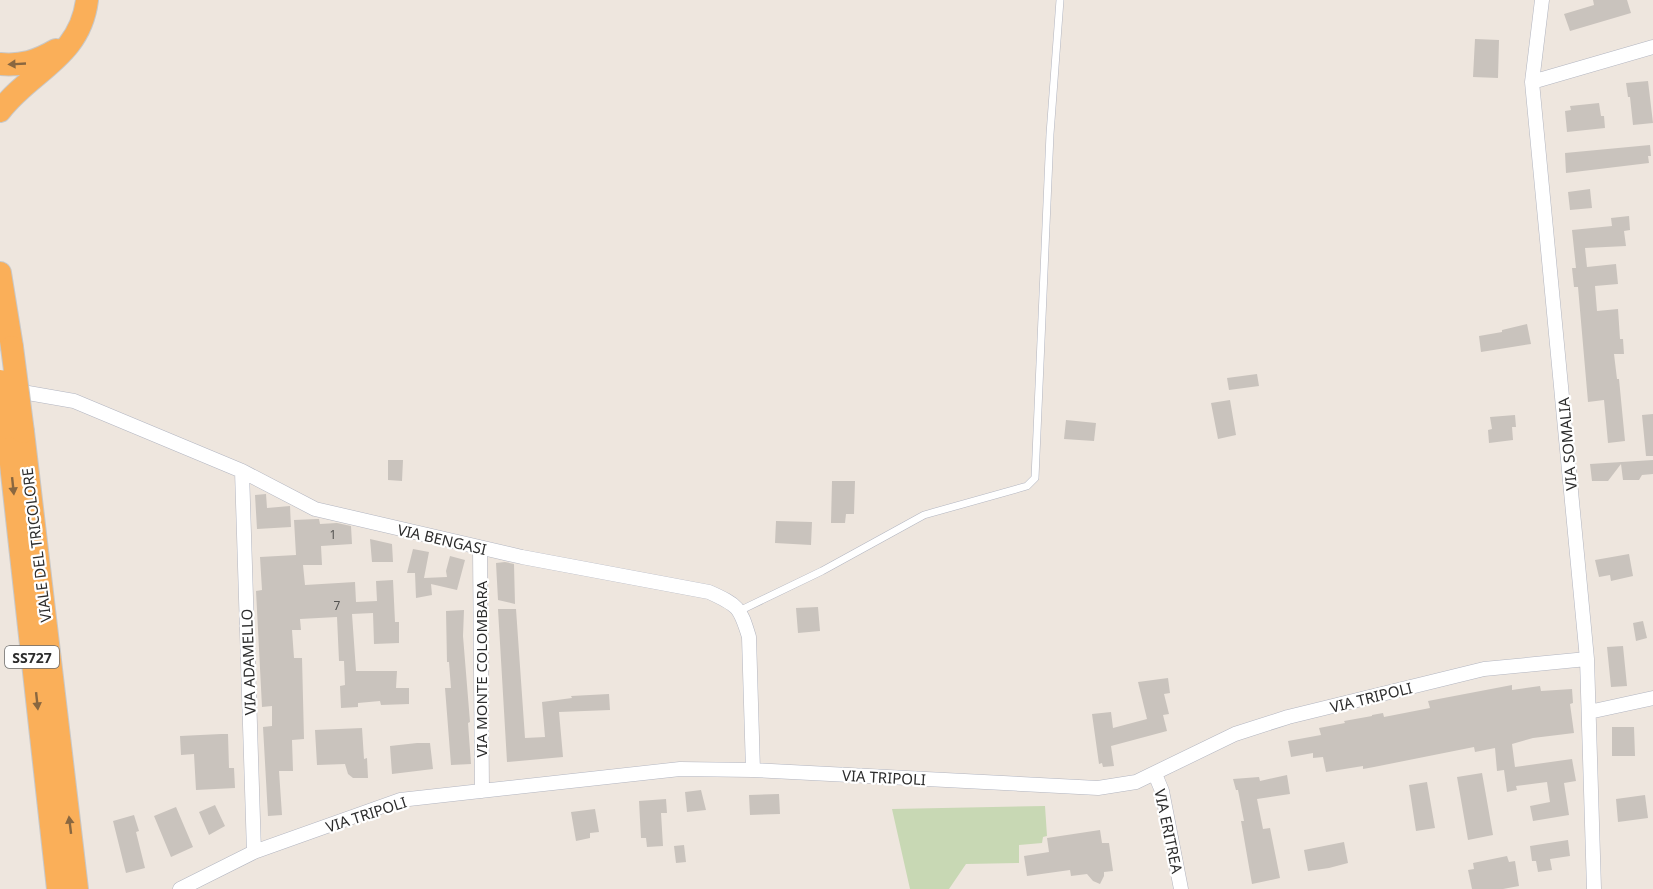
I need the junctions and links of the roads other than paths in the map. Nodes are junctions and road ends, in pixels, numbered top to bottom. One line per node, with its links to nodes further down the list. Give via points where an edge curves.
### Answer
1 (87, 0): 4 (highway, via 80,28)
2 (1060, 0): 15 (lane, via 1035,478 1027,486 924,515)
3 (1542, 0): 7 (street, VIA SOMALIA)
4 (70, 42): 6 (highway, one-way to 6, via 32,62); 8 (highway, via 54,63)
5 (1653, 47): 7 (street)
6 (0, 64)
7 (1532, 82): 16 (street, VIA SOMALIA)
8 (0, 111)
9 (0, 273): 12 (highway, VIALE DEL TRICOLORE / SS727, bridge, via 12,346)
10 (0, 381): 12 (highway, VIALE DEL TRICOLORE / SS727, bridge)
11 (0, 388): 13 (street, VIA BENGASI, via 74,401)
12 (15, 430): 23 (highway, VIALE DEL TRICOLORE / SS727)
13 (242, 471): 14 (street, VIA BENGASI, via 315,509); 22 (street, VIA ADAMELLO)
14 (480, 548): 15 (street, VIA BENGASI, via 709,592 733,603); 21 (street, VIA MONTE COLOMBARA)
15 (739, 611): 19 (street, via 749,638)
16 (1587, 659): 18 (street, VIA SOMALIA); 20 (street, VIA TRIPOLI, via 1484,669 1288,717 1235,734)
17 (1653, 698): 18 (street)
18 (1589, 712): 26 (street, VIA SOMALIA)
19 (753, 770): 20 (street, VIA TRIPOLI, via 1098,788 1127,784); 21 (street, VIA TRIPOLI, via 680,770)
20 (1155, 774): 25 (street, VIA ERITREA, via 1162,791)
21 (482, 791): 22 (street, VIA TRIPOLI, via 400,800)
22 (254, 852): 24 (street, VIA TRIPOLI)
23 (67, 887)
24 (180, 889)
25 (1181, 889)
26 (1594, 889)

